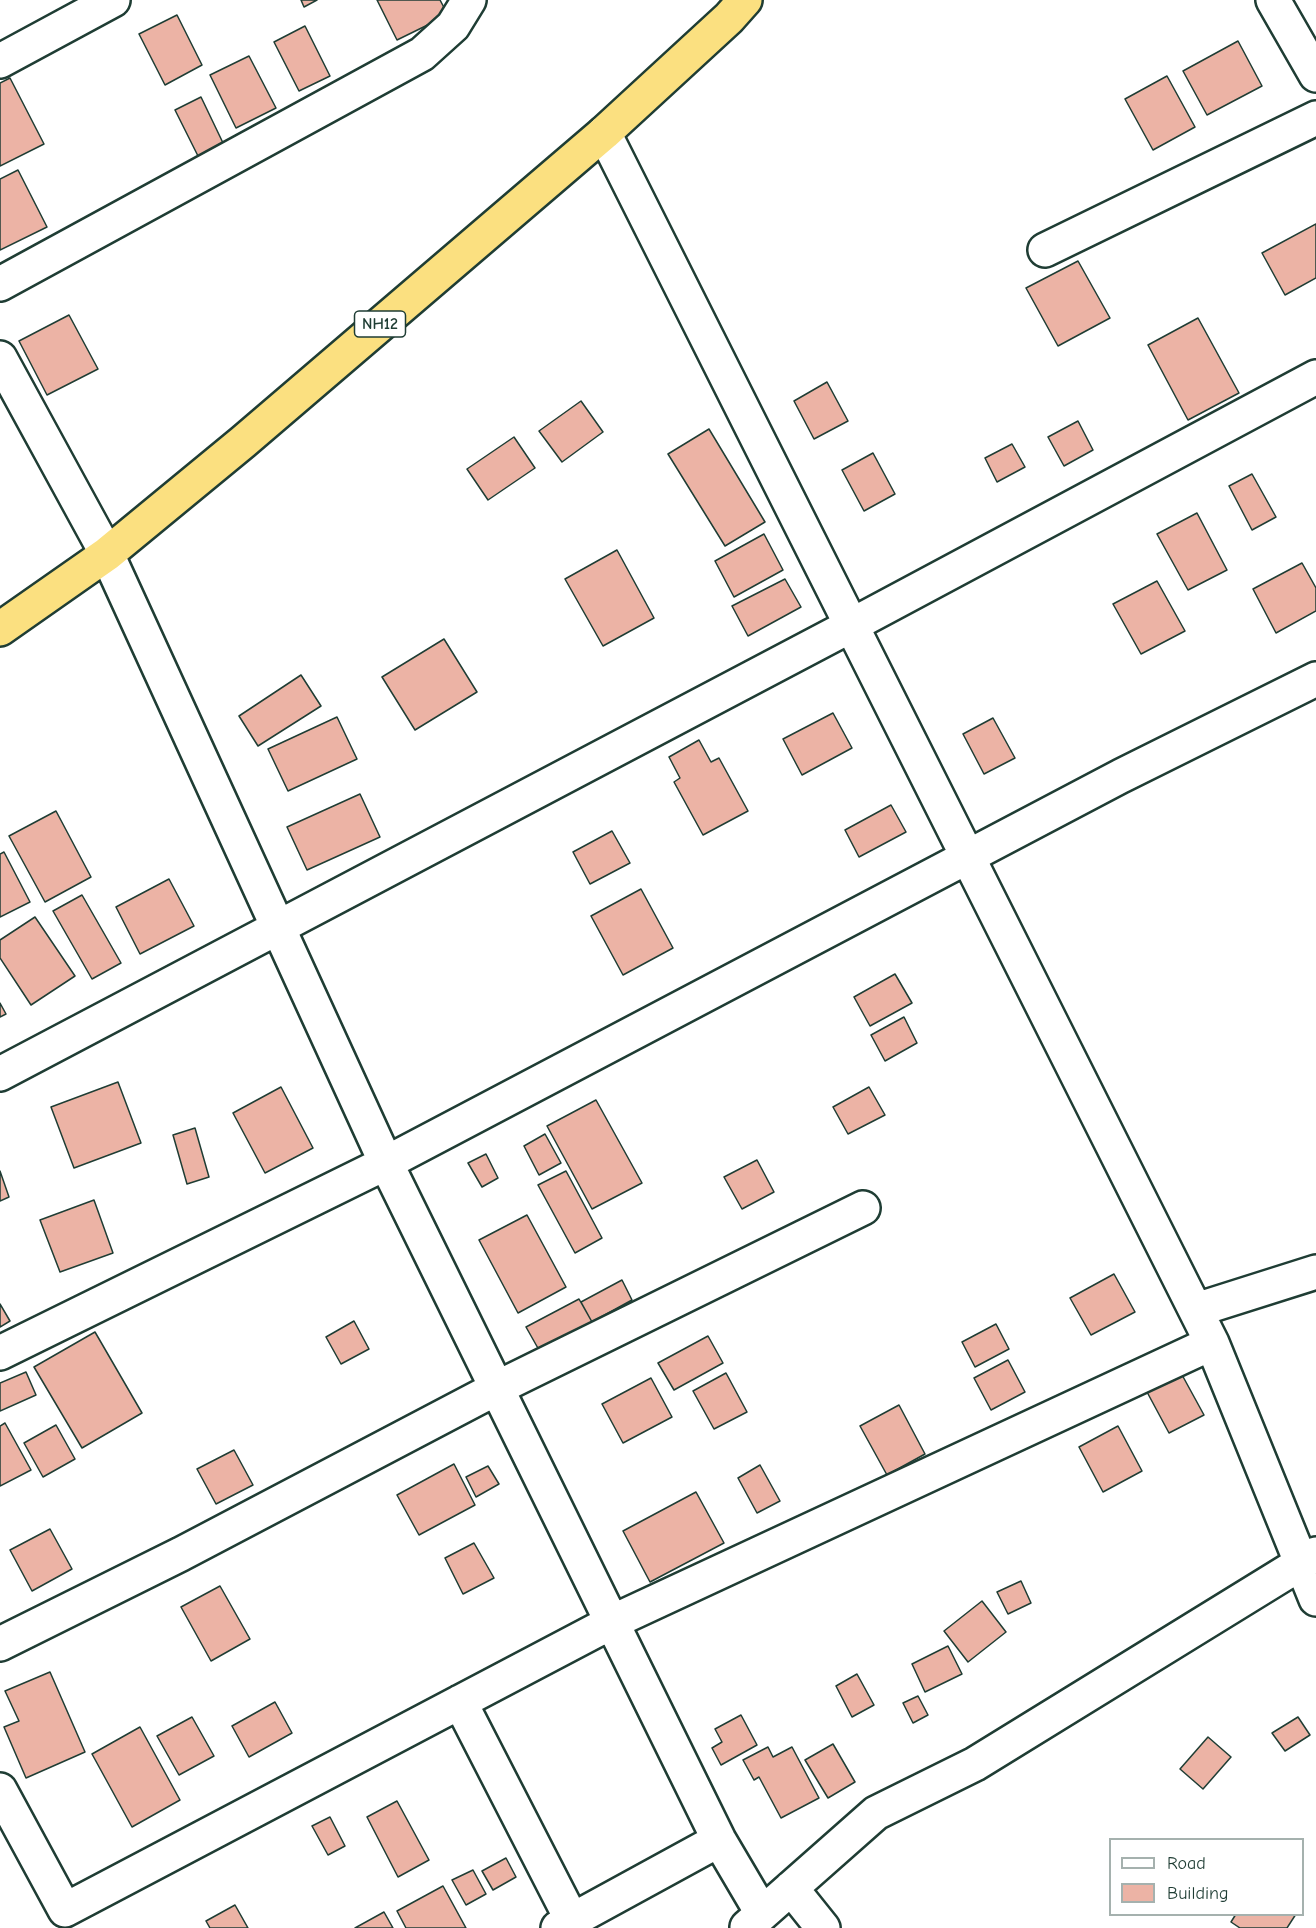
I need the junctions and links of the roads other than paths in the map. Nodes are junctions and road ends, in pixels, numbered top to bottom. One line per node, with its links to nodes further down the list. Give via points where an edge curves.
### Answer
1 (113, 0): 5 (street)
2 (469, 0): 10 (street, via 453,26 422,54)
3 (745, 0): 8 (highway, NH12)
4 (1273, 0): 6 (street)
5 (0, 61)
6 (1316, 75)
7 (1316, 118): 9 (street)
8 (604, 133): 13 (highway, NH12); 14 (street)
9 (1045, 250)
10 (0, 284)
11 (0, 358): 13 (street)
12 (1316, 377): 14 (street)
13 (107, 554): 15 (highway, NH12); 18 (street)
14 (852, 625): 17 (street); 18 (street)
15 (0, 629)
16 (1316, 679): 17 (street)
17 (968, 856): 20 (street); 23 (street)
18 (278, 927): 19 (street); 20 (street)
19 (0, 1074)
20 (386, 1163): 25 (street); 26 (street)
21 (863, 1208): 26 (street)
22 (1316, 1272): 23 (street)
23 (1196, 1310): 24 (street)
24 (1212, 1343): 27 (street); 29 (street)
25 (0, 1353)
26 (497, 1388): 29 (street); 30 (street)
27 (1308, 1558): 28 (street); 34 (street, via 975,1764 876,1813)
28 (1316, 1599)
29 (612, 1622): 31 (street); 33 (street)
30 (0, 1644)
31 (460, 1702): 35 (street); 37 (street)
32 (0, 1790): 35 (street)
33 (719, 1840): 36 (street); 37 (street)
34 (791, 1888): 36 (street); 38 (street)
35 (71, 1919)
36 (751, 1924)
37 (569, 1925)
38 (823, 1928)

